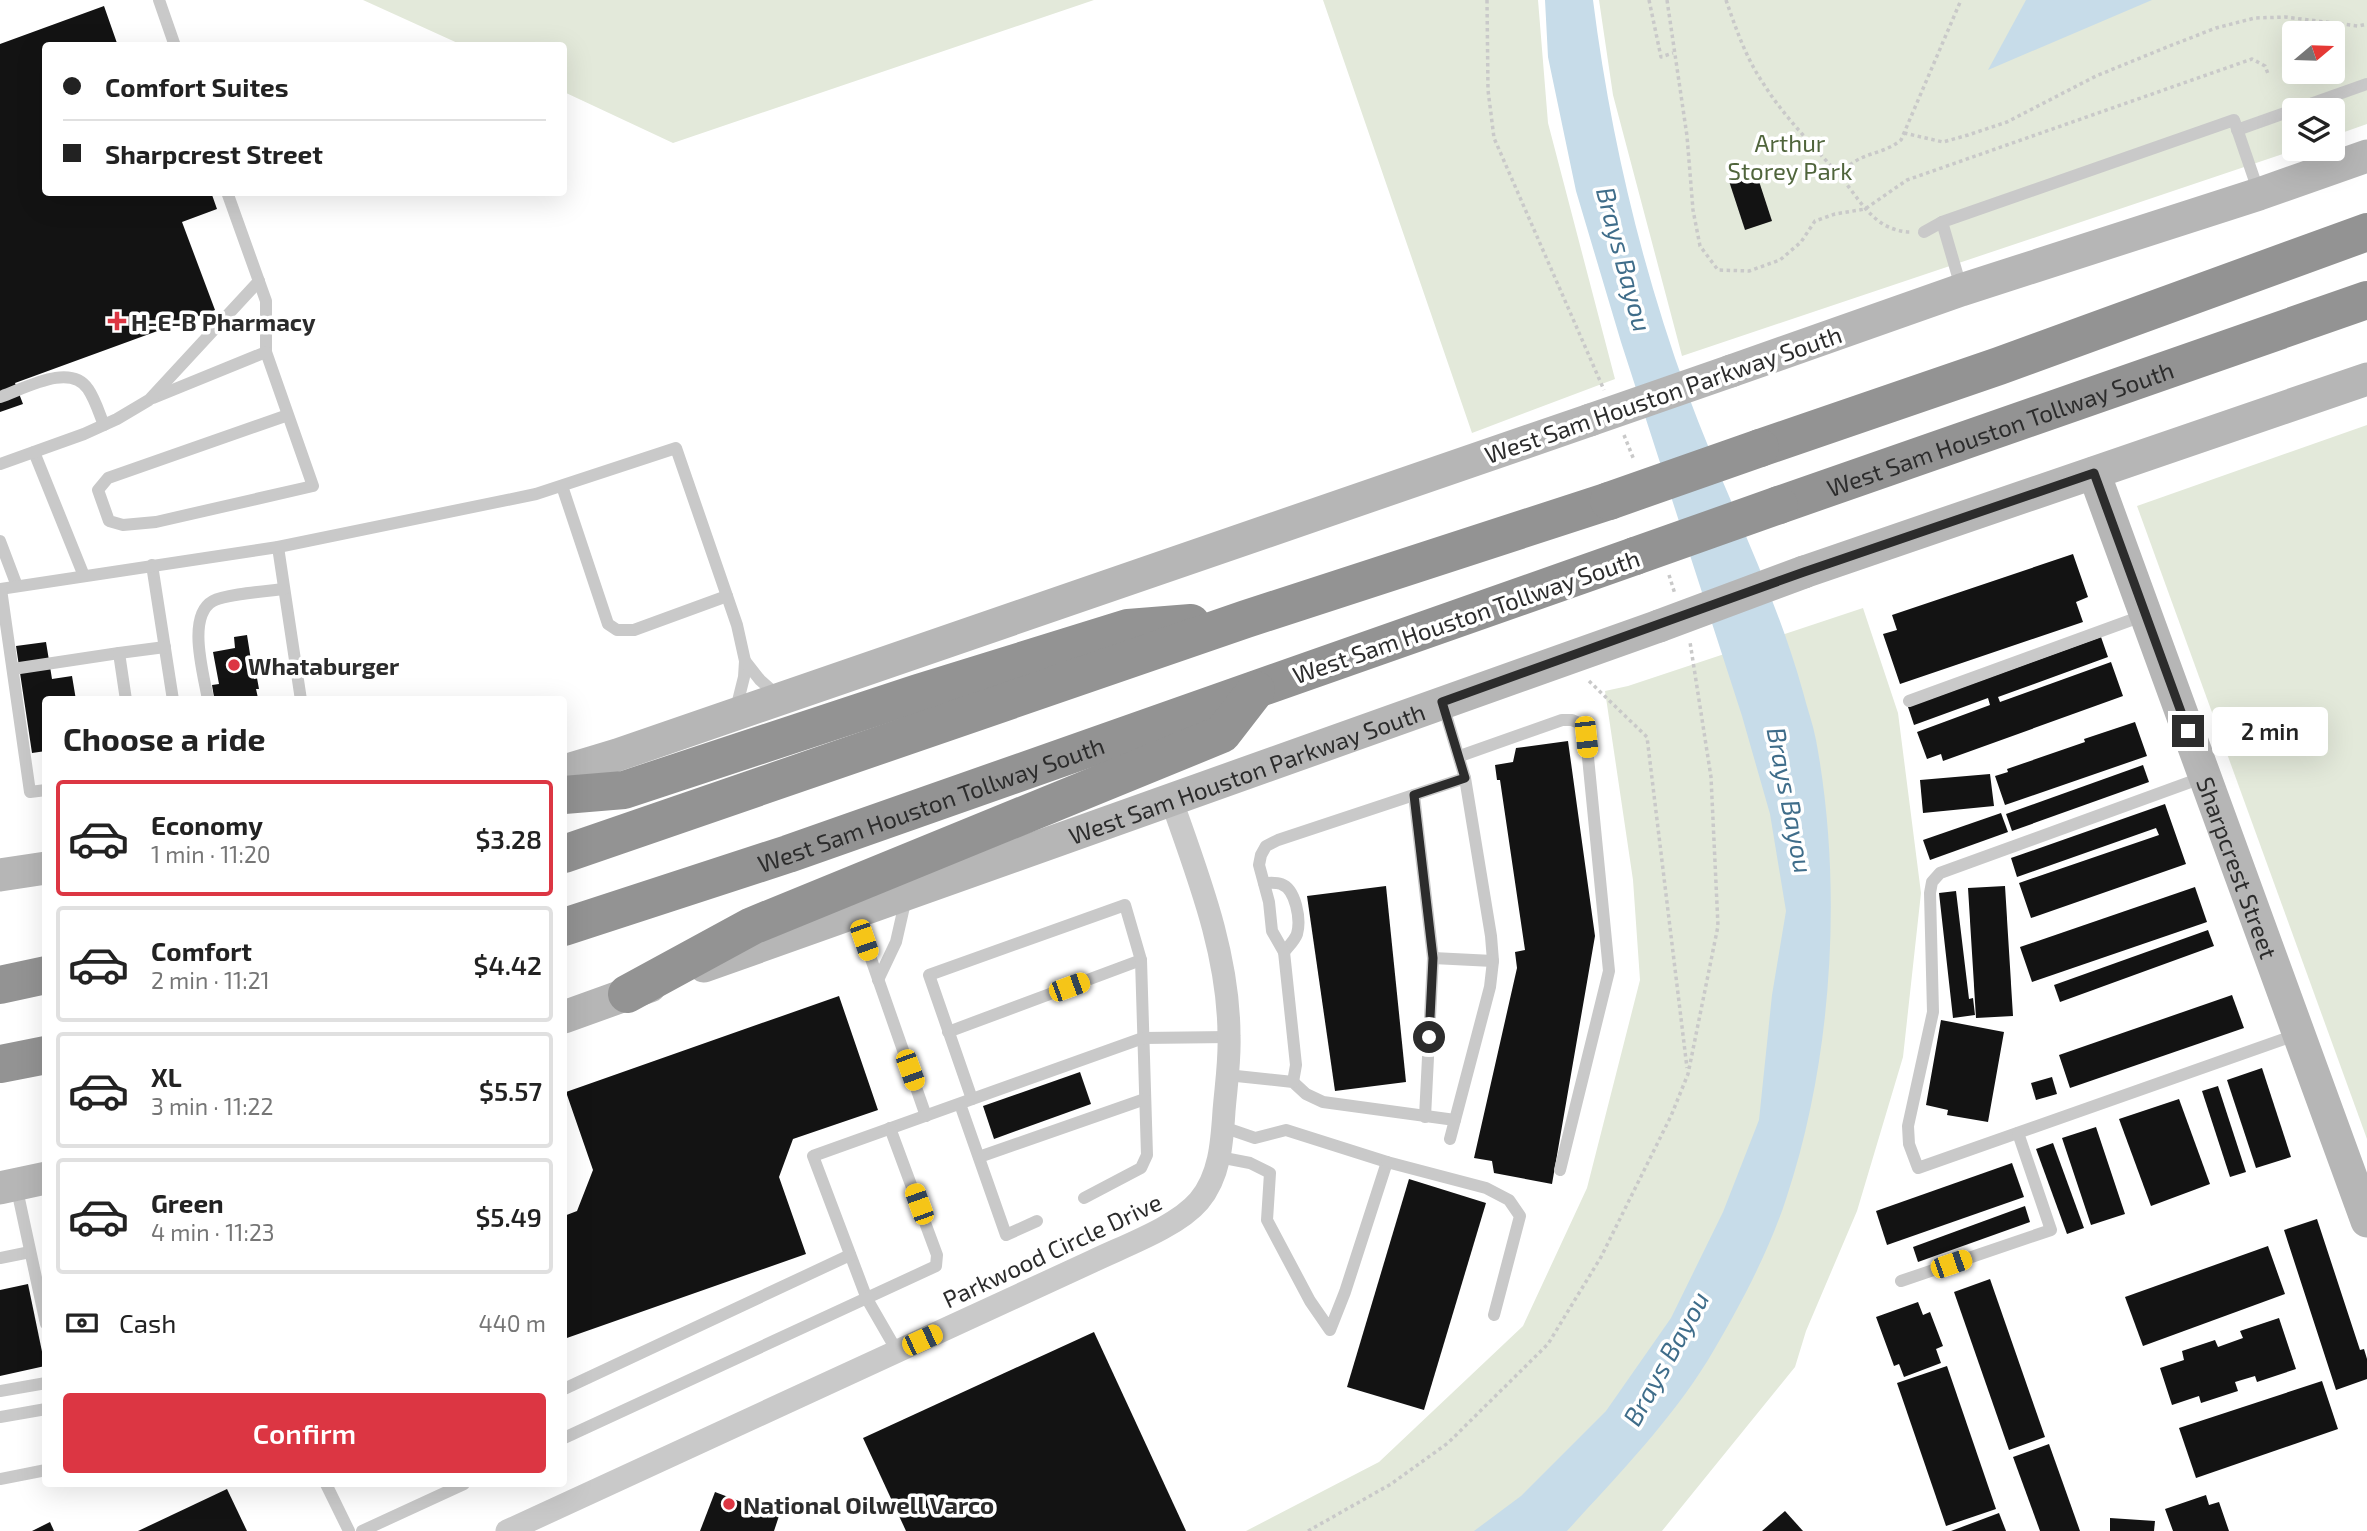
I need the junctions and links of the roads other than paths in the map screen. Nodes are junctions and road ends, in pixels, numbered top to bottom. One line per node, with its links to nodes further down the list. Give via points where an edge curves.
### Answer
1 (159, 0): 2 (lane)
2 (174, 42)
3 (2367, 84): 4 (lane)
4 (2237, 130): 6 (lane); 8 (lane, via 2234,120)
5 (2367, 156): 6 (main road, West Sam Houston Parkway South)
6 (2259, 194): 12 (main road, West Sam Houston Parkway South)
7 (228, 196): 11 (lane)
8 (1942, 222): 9 (lane); 12 (lane)
9 (1924, 232)
10 (2367, 232): 33 (highway, bridge, via 1609,501)
11 (259, 281): 14 (lane, via 266,301); 17 (lane)
12 (1961, 290): 43 (main road, West Sam Houston Parkway South, bridge)
13 (2367, 300): 38 (highway, West Sam Houston Tollway South, bridge)
14 (266, 352): 17 (lane); 18 (lane)
15 (2367, 379): 22 (main road, West Sam Houston Parkway South)
16 (0, 397): 19 (lane, via 55,377 73,377 89,391)
17 (149, 400): 19 (lane)
18 (288, 415): 18 (lane, via 108,478 98,490 109,521 122,525 156,522 313,486)
19 (104, 425): 20 (lane)
20 (34, 452): 21 (lane); 27 (lane)
21 (0, 464)
22 (2094, 473): 32 (main road, Sharpcrest Street); 44 (main road, West Sam Houston Parkway South, bridge)
23 (562, 486): 25 (lane); 31 (lane, via 608,624 617,630 634,630); 31 (lane, via 676,448)
24 (0, 541): 28 (lane)
25 (278, 547): 26 (lane); 30 (lane)
26 (152, 565): 27 (lane); 34 (lane)
27 (85, 576): 28 (lane)
28 (17, 586): 29 (lane)
29 (0, 589): 37 (lane)
30 (284, 589): 41 (lane, via 214,600 204,609 198,636); 42 (lane)
31 (727, 596): 36 (lane)
32 (2145, 615): 45 (lane); 49 (main road, Sharpcrest Street)
33 (1245, 619): 52 (highway, via 1128,628 624,790); 55 (highway)
34 (165, 647): 35 (lane); 40 (lane)
35 (119, 653): 37 (lane); 39 (lane)
36 (744, 661): 43 (lane); 46 (lane)
37 (13, 669): 51 (lane, via 30,792)
38 (1256, 690): 61 (highway, West Sam Houston Tollway South); 69 (highway, via 1222,734 752,926)
39 (125, 696)
40 (172, 696)
41 (207, 696)
42 (300, 696)
43 (780, 699): 46 (main road, West Sam Houston Parkway South)
44 (1442, 702): 47 (lane); 54 (main road, West Sam Houston Parkway South)
45 (1909, 702)
46 (734, 715): 48 (main road, West Sam Houston Parkway South)
47 (1460, 756): 50 (lane); 91 (lane, via 1562,720 1581,724 1586,737 1609,971)
48 (567, 770)
49 (2205, 777): 72 (main road, Sharpcrest Street); 86 (lane, via 1940,873 1932,882 1933,1012 1908,1126 1909,1144 1918,1168)
50 (1465, 778): 53 (lane); 65 (lane)
51 (42, 790)
52 (567, 795)
53 (1414, 795): 58 (lane, via 1266,846 1259,865); 63 (lane)
54 (1171, 799): 59 (main road, West Sam Houston Parkway South); 73 (street, Parkwood Circle Drive, via 1220,956)
55 (567, 853)
56 (42, 869): 57 (main road)
57 (0, 875)
58 (1264, 883): 62 (lane, via 1272,932); 62 (lane, via 1280,883 1294,900 1297,936)
59 (906, 894): 60 (main road, West Sam Houston Parkway South); 67 (lane, via 896,942)
60 (854, 912): 67 (lane); 69 (main road, West Sam Houston Parkway South)
61 (567, 926)
62 (1284, 952): 78 (lane, via 1296,1065)
63 (1433, 958): 65 (lane); 82 (lane)
64 (1141, 960): 71 (lane); 71 (lane, via 1125,905 929,975); 74 (lane)
65 (1493, 961): 83 (lane)
66 (42, 976): 68 (highway)
67 (878, 980): 81 (lane)
68 (0, 985)
69 (627, 994): 70 (main road, West Sam Houston Parkway South)
70 (567, 1016)
71 (948, 1032): 80 (lane)
72 (2298, 1033): 86 (lane); 95 (main road, Sharpcrest Street)
73 (1229, 1037): 74 (lane); 77 (street, Parkwood Circle Drive)
74 (1143, 1038): 79 (lane); 80 (lane)
75 (42, 1056): 76 (highway)
76 (0, 1064)
77 (1227, 1075): 78 (lane); 84 (street, Parkwood Circle Drive)
78 (1293, 1082): 82 (lane, via 1323,1102)
79 (1145, 1099): 88 (lane); 93 (lane, via 1147,1156 1141,1168)
80 (966, 1101): 81 (lane); 88 (lane)
81 (926, 1116): 85 (lane)
82 (1424, 1117): 83 (lane)
83 (1455, 1120): 87 (lane)
84 (1223, 1127): 89 (street, Parkwood Circle Drive); 90 (lane, via 1255,1138 1286,1130)
85 (890, 1128): 97 (lane, via 813,1156); 100 (lane, via 937,1255 936,1266)
86 (2018, 1133): 99 (lane, via 2051,1230)
87 (1450, 1139)
88 (979, 1157): 94 (lane, via 1006,1235)
89 (1219, 1157): 90 (lane, via 1250,1163 1270,1173 1267,1220 1330,1330); 103 (street, Parkwood Circle Drive, via 1200,1200 1184,1217)
90 (1387, 1162): 102 (lane, via 1486,1188 1509,1200 1520,1216)
91 (1560, 1170)
92 (21, 1184): 96 (lane)
93 (1084, 1198)
94 (1037, 1221)
95 (2367, 1221)
96 (30, 1252): 98 (lane); 101 (lane)
97 (850, 1255): 100 (lane); 105 (lane)
98 (0, 1258)
99 (1901, 1281)
100 (867, 1298): 103 (lane); 109 (lane)
101 (42, 1306)
102 (1494, 1315)
103 (897, 1351): 116 (street, Parkwood Circle Drive)
104 (42, 1384): 106 (lane)
105 (567, 1388)
106 (0, 1391)
107 (42, 1410): 108 (lane)
108 (0, 1417)
109 (567, 1435)
110 (42, 1471): 111 (lane)
111 (0, 1479)
112 (327, 1487): 114 (lane)
113 (457, 1487): 115 (lane)
114 (349, 1531)
115 (362, 1531)
116 (507, 1531)

